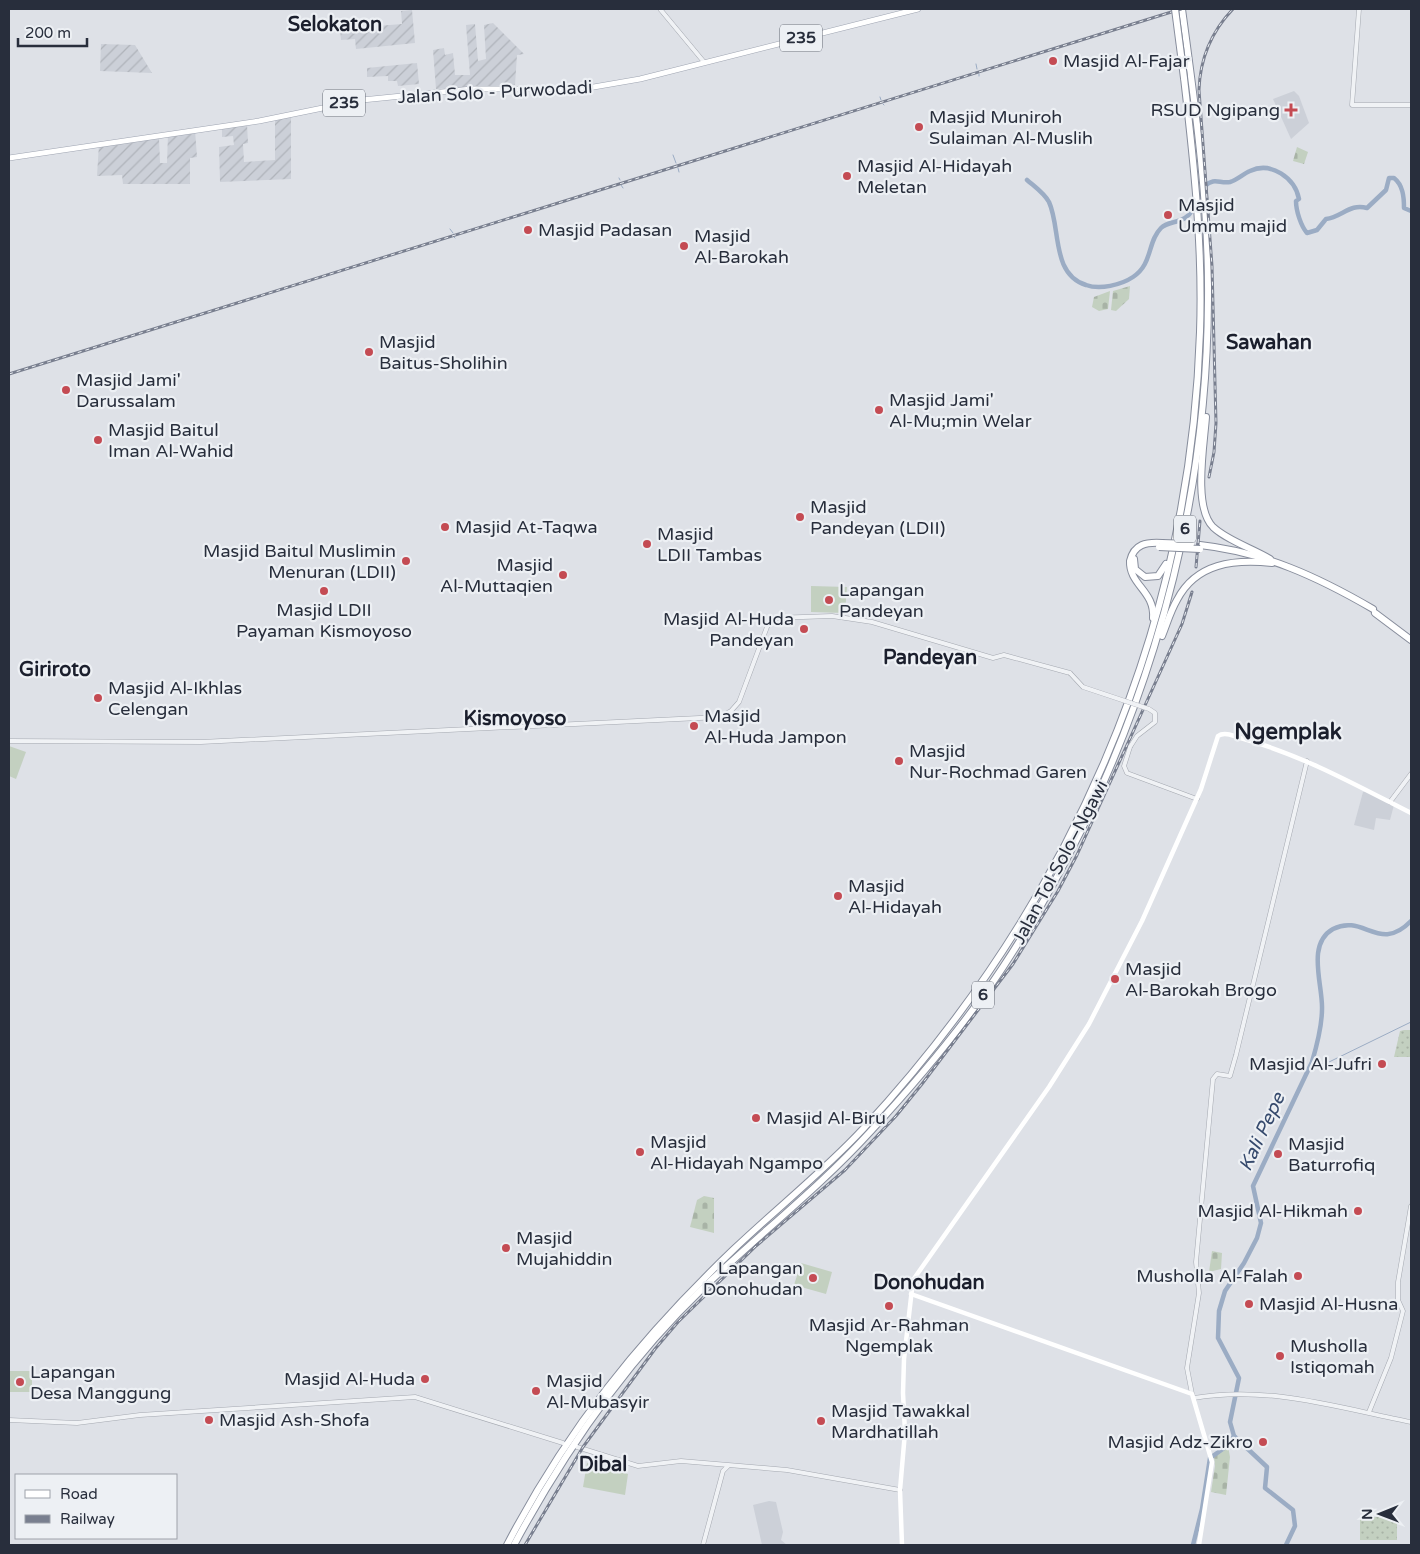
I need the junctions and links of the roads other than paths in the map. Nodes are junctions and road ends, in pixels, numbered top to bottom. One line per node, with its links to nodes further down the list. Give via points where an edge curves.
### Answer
1 (660, 9): 6 (street)
2 (918, 9): 6 (main road, Jalan Solo - Purwodadi / 235)
3 (1175, 9): 10 (highway, Jalan Tol Solo–Ngawi / 6, bridge, via 1199,223 1200,344 1193,432)
4 (1182, 9): 9 (highway, Jalan Tol Solo–Ngawi / 6, via 1206,220)
5 (1359, 9): 7 (street, via 1352,105)
6 (704, 62): 8 (main road, Jalan Solo - Purwodadi / 235, via 590,89 463,90 362,100 259,121)
7 (1411, 105)
8 (9, 158)
9 (1206, 379): 12 (highway, via 1202,499 1205,514 1220,532); 16 (highway, Jalan Tol Solo–Ngawi / 6, via 1184,534)
10 (1182, 502): 11 (highway, via 1164,569 1153,578 1140,575 1133,565 1136,553 1145,547); 17 (highway, Jalan Tol Solo–Ngawi / 6, via 1162,596)
11 (1160, 545): 12 (highway, bridge, via 1200,547); 17 (highway, via 1141,545 1130,558 1130,570 1150,598 1153,612)
12 (1271, 561): 13 (highway); 16 (highway, via 1225,563 1194,579 1175,604)
13 (1374, 611): 14 (highway); 15 (highway)
14 (1411, 636)
15 (1411, 640)
16 (1146, 676): 25 (highway, Jalan Tol Solo–Ngawi / 6, via 1113,760 1078,835 1004,965 979,1001 929,1066 868,1134)
17 (1134, 689): 25 (highway, Jalan Tol Solo–Ngawi / 6, via 1071,834 1000,958 923,1061 862,1130)
18 (9, 741): 21 (street, bridge, via 201,742 724,716 740,700 772,618 832,616 872,622 993,658 1004,654 1070,673 1083,687 1150,709 1155,713 1155,722 1138,734 1130,747 1124,766 1127,773)
19 (1307, 761): 21 (main road, via 1268,746 1220,734); 22 (main road); 28 (street, via 1230,1076 1217,1074 1213,1079 1196,1262 1199,1289 1187,1368)
20 (1411, 774): 22 (street)
21 (1197, 799): 27 (main road, via 1142,922 1089,1024 1049,1087 918,1272)
22 (1390, 802): 23 (main road)
23 (1411, 813)
24 (1411, 1206): 29 (street, via 1398,1282 1398,1300 1404,1311 1391,1358)
25 (736, 1253): 26 (highway, Jalan Tol Solo–Ngawi / 6)
26 (730, 1258): 38 (highway, Jalan Tol Solo–Ngawi / 6, via 663,1320 598,1398 543,1480); 39 (highway, Jalan Tol Solo–Ngawi / 6, via 625,1374 549,1482)
27 (911, 1294): 28 (main road); 37 (main road, via 904,1359 905,1432)
28 (1193, 1396): 29 (street, via 1267,1394); 42 (main road, via 1212,1468)
29 (1369, 1412): 31 (street)
30 (9, 1420): 32 (street, via 72,1423 140,1415 418,1397)
31 (1411, 1422)
32 (563, 1443)
33 (577, 1447): 34 (street, via 638,1466 681,1461)
34 (720, 1465): 35 (street); 36 (street)
35 (728, 1466): 36 (street); 37 (street, via 785,1470)
36 (723, 1470): 40 (street)
37 (900, 1490): 41 (main road)
38 (507, 1545)
39 (514, 1545)
40 (704, 1545)
41 (902, 1545)
42 (1199, 1545)

